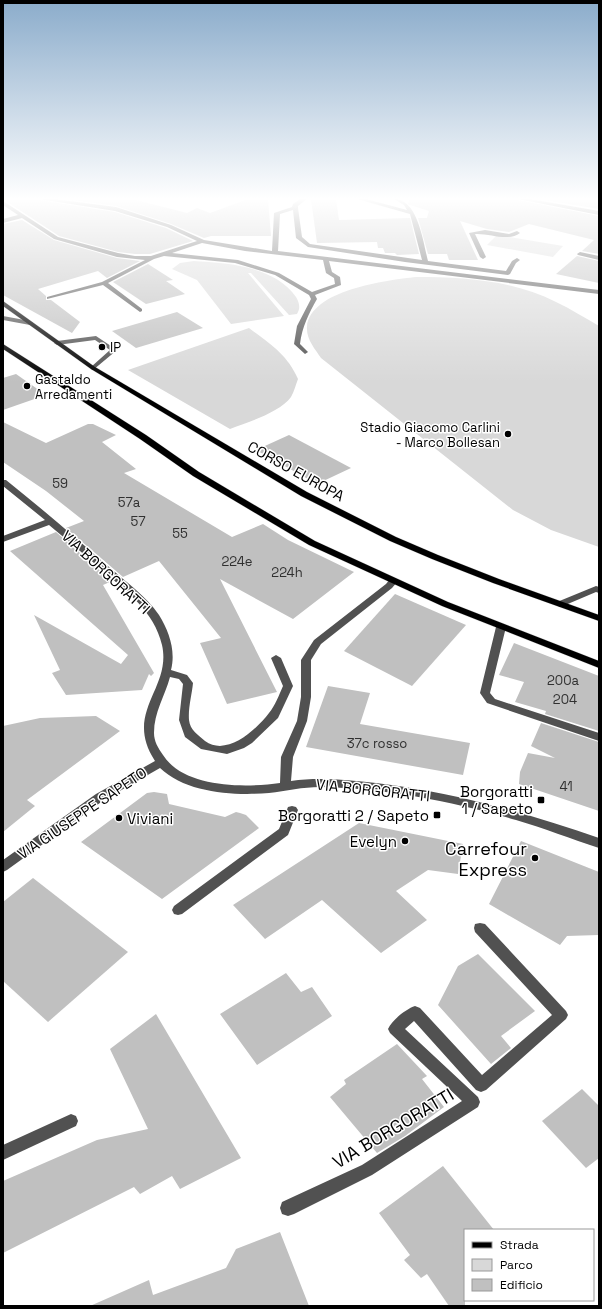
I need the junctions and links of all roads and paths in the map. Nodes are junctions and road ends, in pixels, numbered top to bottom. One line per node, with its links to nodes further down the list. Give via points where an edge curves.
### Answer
1 (148, 260): 10 (street)
2 (227, 260): 12 (street, via 277,274)
3 (326, 260): 12 (street, via 329,273 337,277 338,284)
4 (342, 260): 9 (street)
5 (412, 260): 7 (street)
6 (517, 260): 8 (street)
7 (425, 262): 8 (street)
8 (508, 273): 9 (street)
9 (508, 280): 11 (street)
10 (104, 283): 13 (street); 15 (street)
11 (599, 292)
12 (311, 294): 20 (street, via 314,299 302,318 297,334 297,344)
13 (49, 298)
14 (3, 303): 17 (main road, CORSO EUROPA)
15 (140, 310)
16 (3, 318): 17 (street)
17 (30, 323): 18 (main road, CORSO EUROPA)
18 (57, 343): 21 (main road, CORSO EUROPA); 21 (street, via 96,338 114,350)
19 (3, 346): 25 (main road, via 261,514 312,543)
20 (305, 352)
21 (93, 368): 27 (main road, CORSO EUROPA, via 304,494 435,557)
22 (3, 482): 23 (street, VIA BORGORATTI)
23 (51, 520): 24 (street, VIA BORGORATTI); 32 (street, VIA BORGORATTI, via 128,589 155,617 168,652)
24 (3, 539)
25 (393, 581): 29 (main road); 35 (street, via 317,642 306,660 306,697 302,721 287,757)
26 (598, 589): 27 (street)
27 (560, 604): 28 (main road, CORSO EUROPA)
28 (599, 618)
29 (501, 627): 31 (main road); 33 (street, via 485,693 491,701)
30 (276, 658): 32 (street, via 288,686 274,715 248,740 227,750 204,746 189,734 184,720 188,683 183,677)
31 (599, 665)
32 (166, 672): 34 (street, VIA BORGORATTI, via 155,699 148,736)
33 (599, 737)
34 (162, 762): 35 (street, VIA BORGORATTI, via 174,774 195,782 257,790); 38 (street, VIA GIUSEPPE SAPETO, via 137,774)
35 (285, 786): 37 (street, VIA BORGORATTI, via 310,783 345,784 395,789 469,802)
36 (292, 810): 39 (street, via 284,832)
37 (599, 843)
38 (3, 866)
39 (178, 910)
40 (480, 928): 43 (street, VIA BORGORATTI, via 561,1015 481,1086 415,1012 395,1029 472,1102 368,1170)
41 (71, 1121): 42 (street)
42 (3, 1153)
43 (288, 1208)

